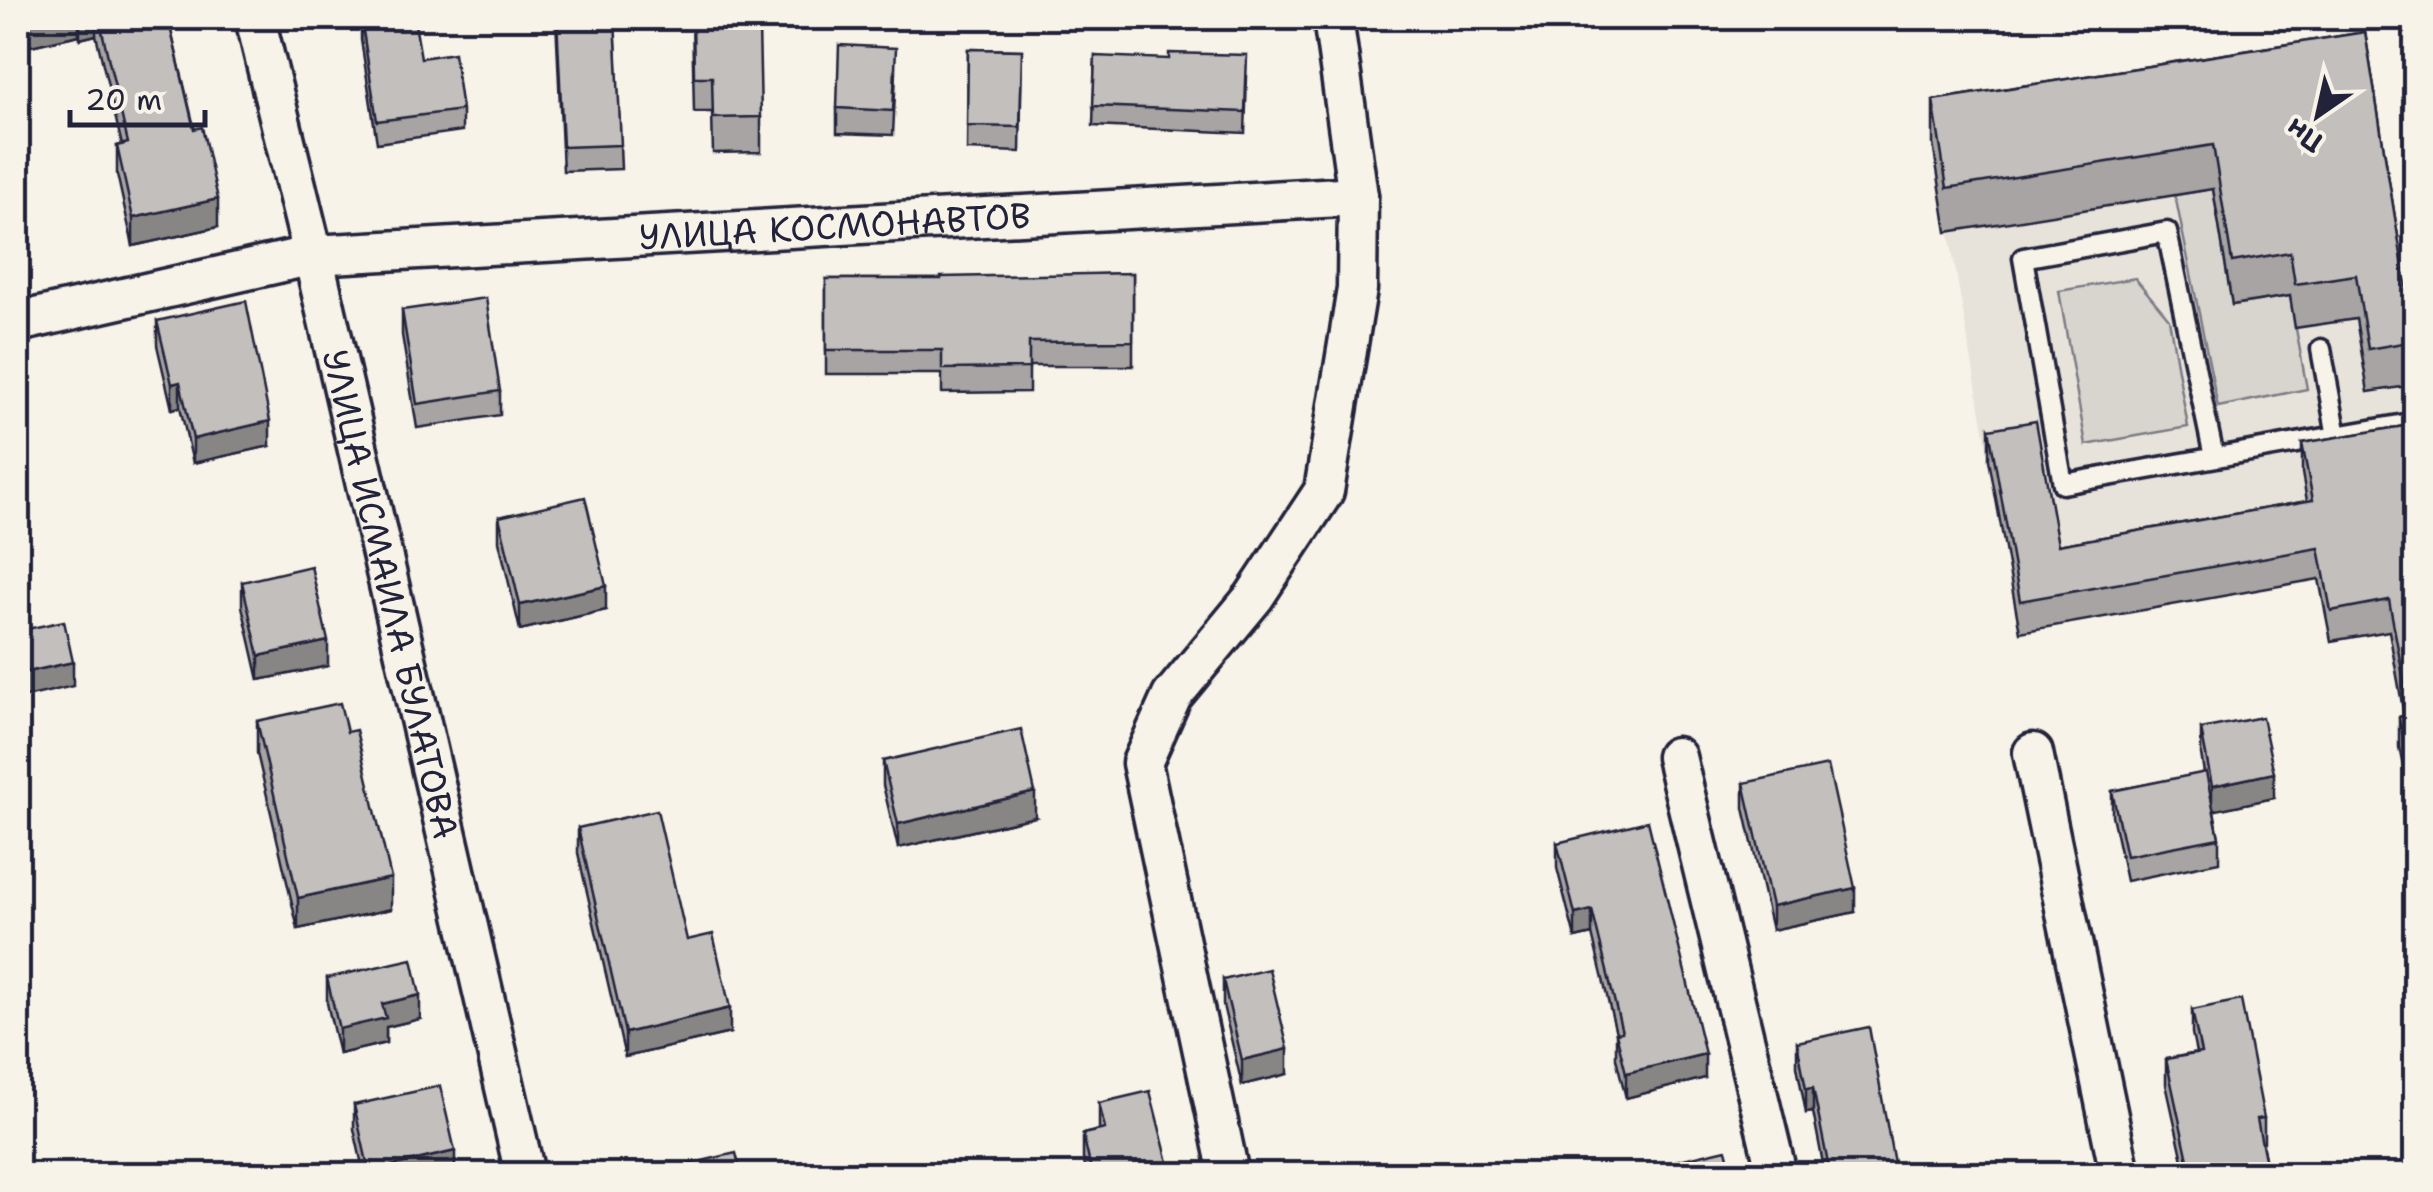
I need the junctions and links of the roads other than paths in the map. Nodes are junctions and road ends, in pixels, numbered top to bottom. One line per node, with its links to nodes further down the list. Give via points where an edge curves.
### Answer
1 (255, 18): 4 (street, УЛИЦА ИСМАИЛА БУЛАТОВА)
2 (1333, 18): 3 (street)
3 (1358, 196): 4 (street, УЛИЦА КОСМОНАВТОВ); 13 (street, via 1357,289 1324,491 1254,598 1172,696 1142,764)
4 (313, 255): 5 (street, УЛИЦА КОСМОНАВТОВ); 12 (street, УЛИЦА ИСМАИЛА БУЛАТОВА)
5 (18, 322)
6 (2322, 349): 8 (lane)
7 (2416, 422): 8 (lane)
8 (2337, 436): 9 (lane)
9 (2214, 457): 9 (lane, via 2168,232 2023,258 2063,484)
10 (2033, 753): 15 (street)
11 (1676, 758): 14 (street)
12 (525, 1174)
13 (1229, 1174)
14 (1777, 1174)
15 (2120, 1174)

